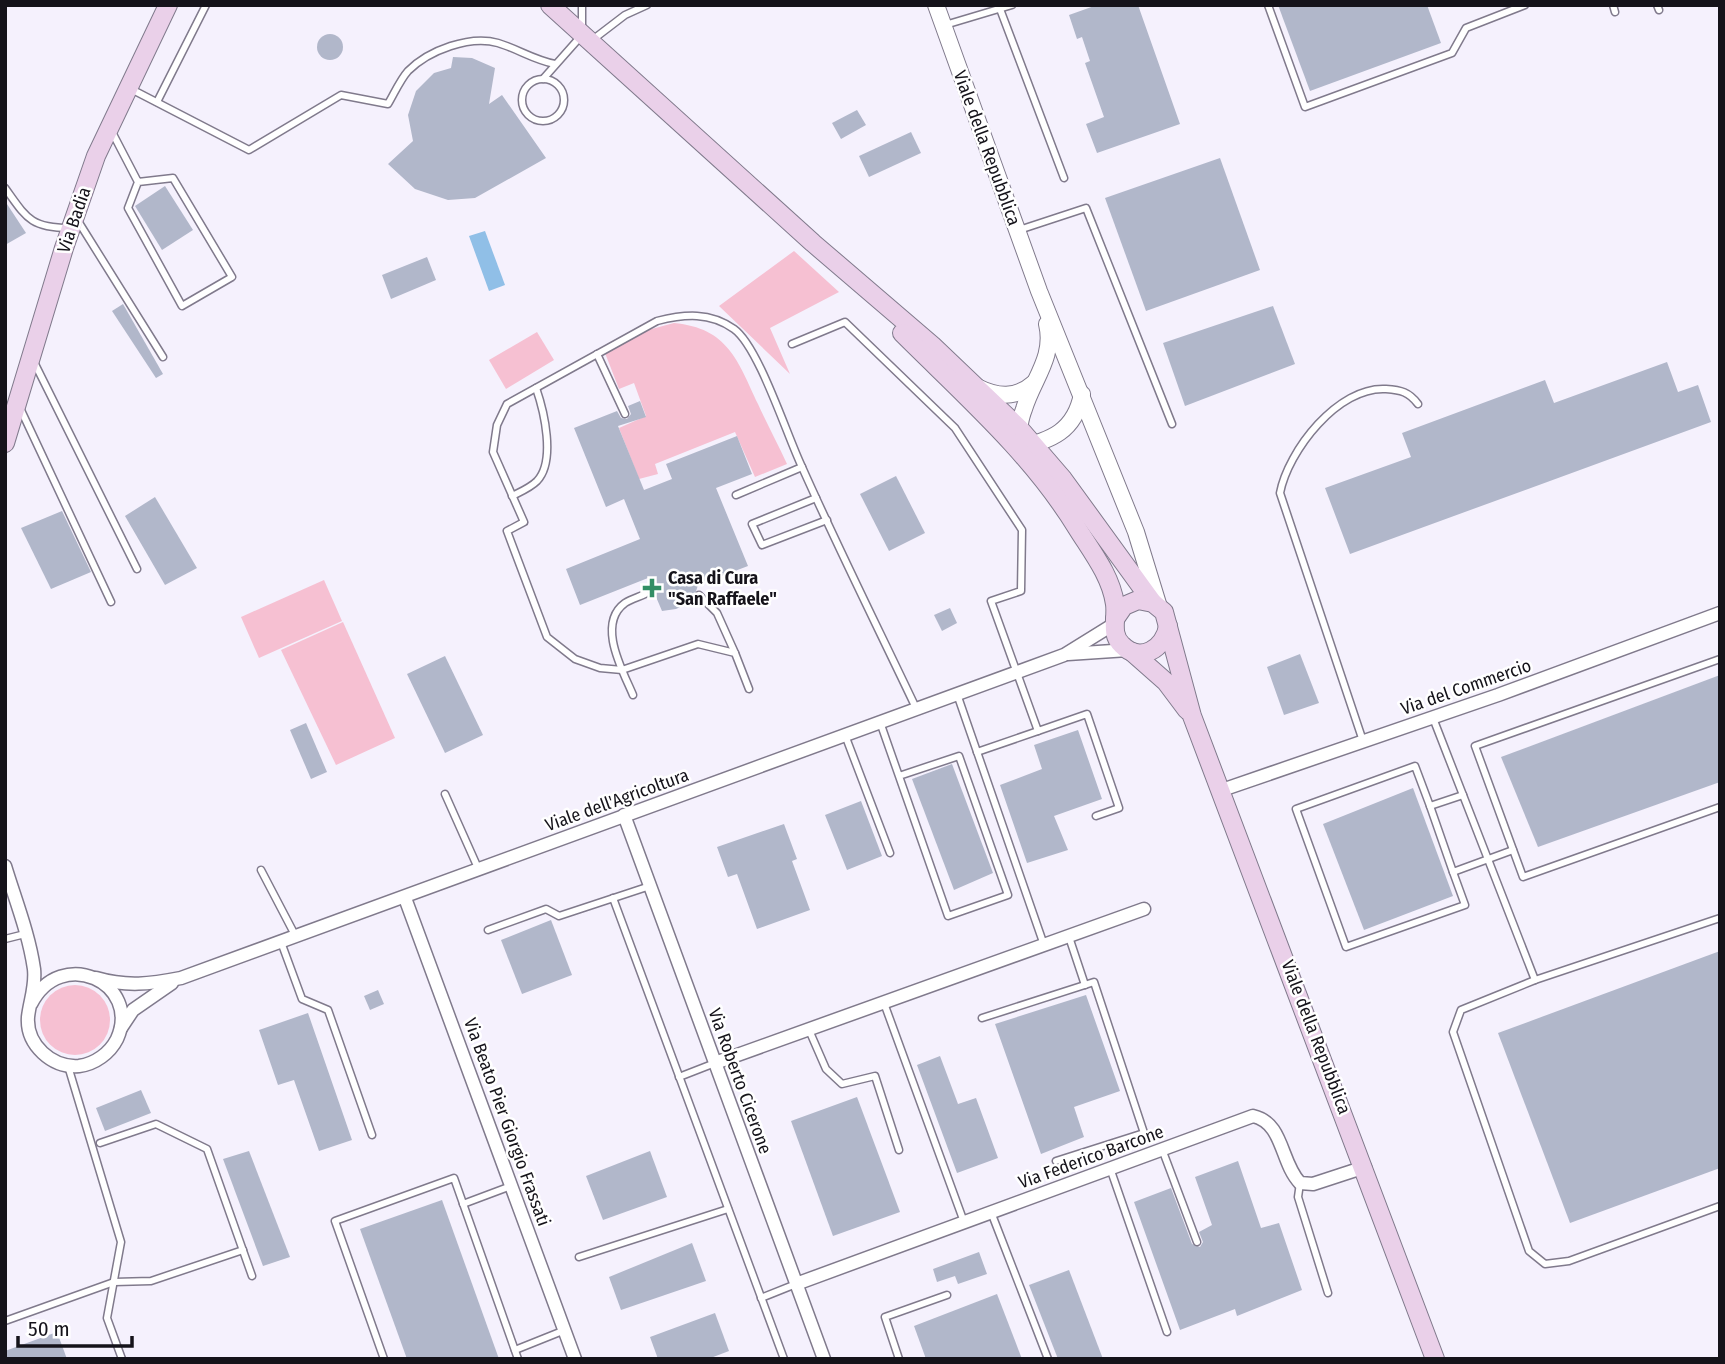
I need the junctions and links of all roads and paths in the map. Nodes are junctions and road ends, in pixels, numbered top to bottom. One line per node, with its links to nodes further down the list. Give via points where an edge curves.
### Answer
1 (167, 5): 15 (main road, Via Badia)
2 (206, 5): 16 (lane)
3 (550, 5): 12 (main road)
4 (582, 5): 12 (lane)
5 (647, 5): 12 (lane)
6 (936, 5): 11 (street, Viale della Repubblica)
7 (1012, 5): 10 (lane)
8 (1268, 5): 9 (lane, via 1304,107 1452,53 1466,27)
9 (1525, 5)
10 (1000, 9): 11 (lane); 18 (lane)
11 (943, 26): 22 (street, Viale della Repubblica)
12 (586, 38): 13 (lane); 23 (main road)
13 (555, 64): 14 (lane); 16 (lane, via 498,43 470,40 433,55 408,72 388,104 341,96 248,150)
14 (543, 79): 14 (lane, via 530,83 522,100 530,117 542,121 555,117 564,100 555,83)
15 (128, 88): 16 (lane); 17 (main road, Via Badia)
16 (157, 102)
17 (110, 127): 19 (lane); 21 (main road, Via Badia)
18 (1064, 178)
19 (138, 182): 19 (lane, via 173,178 232,277 182,306 128,208)
20 (5, 188): 21 (lane, via 27,220 46,228)
21 (73, 222): 27 (main road, Via Badia); 28 (lane)
22 (1017, 231): 24 (street, Viale della Repubblica); 36 (lane, via 1086,208)
23 (813, 243): 30 (main road); 39 (main road)
24 (1039, 291): 29 (street, Viale della Repubblica, via 1049,344); 32 (street, Viale della Repubblica)
25 (792, 344): 58 (lane, via 845,322 955,428 1022,530 1021,591 990,601)
26 (597, 354): 31 (lane); 35 (lane); 40 (lane, via 657,320 684,314 713,318 736,330 751,349)
27 (31, 357): 33 (main road, Via Badia); 45 (lane)
28 (163, 357)
29 (1040, 376): 30 (street, via 1012,395); 37 (street, Viale della Repubblica, via 1028,396)
30 (975, 386): 37 (main road)
31 (536, 388): 42 (lane, via 545,467 538,480); 42 (lane, via 507,404 497,425 493,452)
32 (1082, 393): 39 (street, via 1079,410 1061,433); 49 (street, Viale della Repubblica, via 1136,532)
33 (17, 403): 38 (main road, Via Badia); 48 (lane)
34 (1418, 404): 68 (lane, via 1410,393 1398,390 1356,393 1332,410 1297,450 1280,493)
35 (625, 414)
36 (1172, 424)
37 (1019, 428): 39 (main road)
38 (5, 443)
39 (1025, 446): 49 (main road, via 1063,479); 51 (main road, via 1102,569 1110,586)
40 (802, 467): 41 (lane); 43 (lane)
41 (736, 495)
42 (512, 496): 57 (lane, via 524,522 507,531 547,637 575,659)
43 (816, 498): 44 (lane); 44 (lane, via 752,524 762,545)
44 (827, 520): 62 (lane)
45 (137, 569)
46 (645, 594): 57 (lane, via 623,604 615,621 612,639)
47 (699, 595): 54 (lane, via 717,614)
48 (111, 602)
49 (1156, 605): 51 (main road, via 1130,602); 52 (main road)
50 (1720, 613): 64 (street, Via del Commercio)
51 (1115, 622): 53 (main road, via 1118,642); 55 (street, Viale dell'Agricoltura)
52 (1168, 626): 53 (main road, via 1157,649); 63 (main road, Viale della Repubblica)
53 (1130, 651): 55 (street, Viale dell'Agricoltura); 63 (main road, Viale della Repubblica, via 1166,682)
54 (735, 653): 57 (lane, via 698,644); 59 (lane)
55 (1064, 655): 58 (street, Viale dell'Agricoltura)
56 (1720, 659): 78 (lane, via 1475,746)
57 (622, 670): 61 (lane)
58 (1017, 671): 60 (street, Viale dell'Agricoltura); 66 (lane)
59 (749, 690)
60 (957, 694): 62 (street, Viale dell'Agricoltura); 69 (lane)
61 (633, 695)
62 (916, 708): 65 (street, Viale dell'Agricoltura)
63 (1192, 716): 71 (main road, Viale della Repubblica)
64 (1433, 717): 68 (street, Via del Commercio); 73 (lane)
65 (880, 722): 67 (street, Viale dell'Agricoltura); 70 (lane)
66 (1038, 731): 69 (lane); 77 (lane, via 1087,715 1119,808)
67 (845, 734): 76 (street, Viale dell'Agricoltura); 79 (lane)
68 (1363, 741): 71 (street, Via del Commercio)
69 (977, 752): 96 (lane)
70 (899, 776): 70 (lane, via 948,916 1008,895 959,756)
71 (1222, 790): 116 (main road, Viale della Repubblica)
72 (445, 794): 83 (lane)
73 (1463, 795): 74 (lane); 80 (lane)
74 (1430, 806): 84 (lane); 84 (lane, via 1416,766 1296,809 1346,947 1465,905)
75 (1720, 807): 78 (lane, via 1522,877)
76 (624, 816): 83 (street, Viale dell'Agricoltura); 85 (street, Via Roberto Cicerone)
77 (1096, 816)
78 (1513, 850): 80 (lane)
79 (890, 853)
80 (1488, 859): 84 (lane); 101 (lane)
81 (5, 866): 91 (street)
82 (261, 870): 93 (lane)
83 (478, 870): 86 (street, Viale dell'Agricoltura)
84 (1454, 872)
85 (650, 886): 87 (lane); 108 (street, Via Roberto Cicerone)
86 (405, 898): 93 (street, Viale dell'Agricoltura); 119 (street, Via Beato Pier Giorgio Frassati)
87 (613, 898): 90 (lane, via 559,916 546,909); 110 (lane)
88 (1144, 909): 92 (street)
89 (1720, 918): 101 (lane)
90 (488, 930)
91 (25, 934): 94 (lane); 97 (street)
92 (1069, 936): 96 (street); 102 (lane)
93 (296, 937): 95 (street, Viale dell'Agricoltura)
94 (5, 939)
95 (281, 942): 100 (street, Viale dell'Agricoltura); 111 (lane, via 302,999 328,1010)
96 (1044, 946): 103 (street)
97 (30, 948): 98 (street, via 41,966); 104 (street)
98 (58, 976): 99 (street, Viale dell'Agricoltura); 104 (street, via 46,983)
99 (96, 978): 100 (street, Viale dell'Agricoltura, via 142,985); 106 (street, via 117,999)
100 (181, 978): 106 (street, Viale dell'Agricoltura, via 133,1010)
101 (1535, 980): 121 (lane, via 1461,1010 1453,1032 1529,1251 1545,1264 1569,1261)
102 (1085, 985): 105 (lane); 115 (lane, via 1094,982 1143,1133)
103 (884, 1003): 107 (street); 124 (lane)
104 (31, 1004): 109 (street, via 28,1018 35,1044 55,1062)
105 (982, 1018)
106 (121, 1028): 109 (street, Viale dell'Agricoltura, via 112,1047 96,1061)
107 (809, 1030): 108 (street); 114 (lane, via 827,1069 842,1084 875,1076)
108 (715, 1063): 110 (lane); 130 (street, Via Roberto Cicerone)
109 (68, 1066): 129 (lane, via 121,1242)
110 (679, 1077): 122 (lane)
111 (372, 1135)
112 (100, 1143): 126 (lane, via 156,1124 208,1149)
113 (1162, 1149): 117 (street, Via Federico Barcone); 118 (street, Via Federico Barcone, via 1253,1116 1273,1127 1292,1175); 125 (lane)
114 (899, 1150)
115 (1056, 1161)
116 (1365, 1167): 118 (street, via 1313,1184); 147 (main road, Viale della Repubblica)
117 (1110, 1168): 123 (street, Via Federico Barcone); 136 (lane)
118 (1300, 1183): 131 (lane, via 1298,1197)
119 (511, 1186): 120 (lane); 135 (street, Via Beato Pier Giorgio Frassati)
120 (463, 1204): 137 (lane); 140 (lane, via 454,1178 335,1221)
121 (1720, 1206)
122 (728, 1209): 127 (lane); 133 (lane)
123 (991, 1212): 124 (street, Via Federico Barcone); 146 (lane)
124 (964, 1222): 130 (street, Via Federico Barcone)
125 (1197, 1242)
126 (243, 1250): 128 (lane); 129 (lane, via 151,1282)
127 (579, 1257)
128 (252, 1276)
129 (114, 1282): 134 (lane); 139 (lane, via 107,1318)
130 (796, 1284): 133 (lane); 144 (street, Via Roberto Cicerone)
131 (1328, 1293)
132 (947, 1295): 138 (lane, via 884,1317)
133 (761, 1298): 143 (lane)
134 (5, 1321)
135 (565, 1330): 137 (lane); 142 (street, Via Beato Pier Giorgio Frassati)
136 (1167, 1332)
137 (515, 1350): 141 (lane)
138 (899, 1357): 145 (lane)
139 (122, 1359)
140 (384, 1359)
141 (519, 1359)
142 (575, 1359)
143 (783, 1359)
144 (824, 1359)
145 (890, 1359)
146 (1048, 1359)
147 (1435, 1359)

